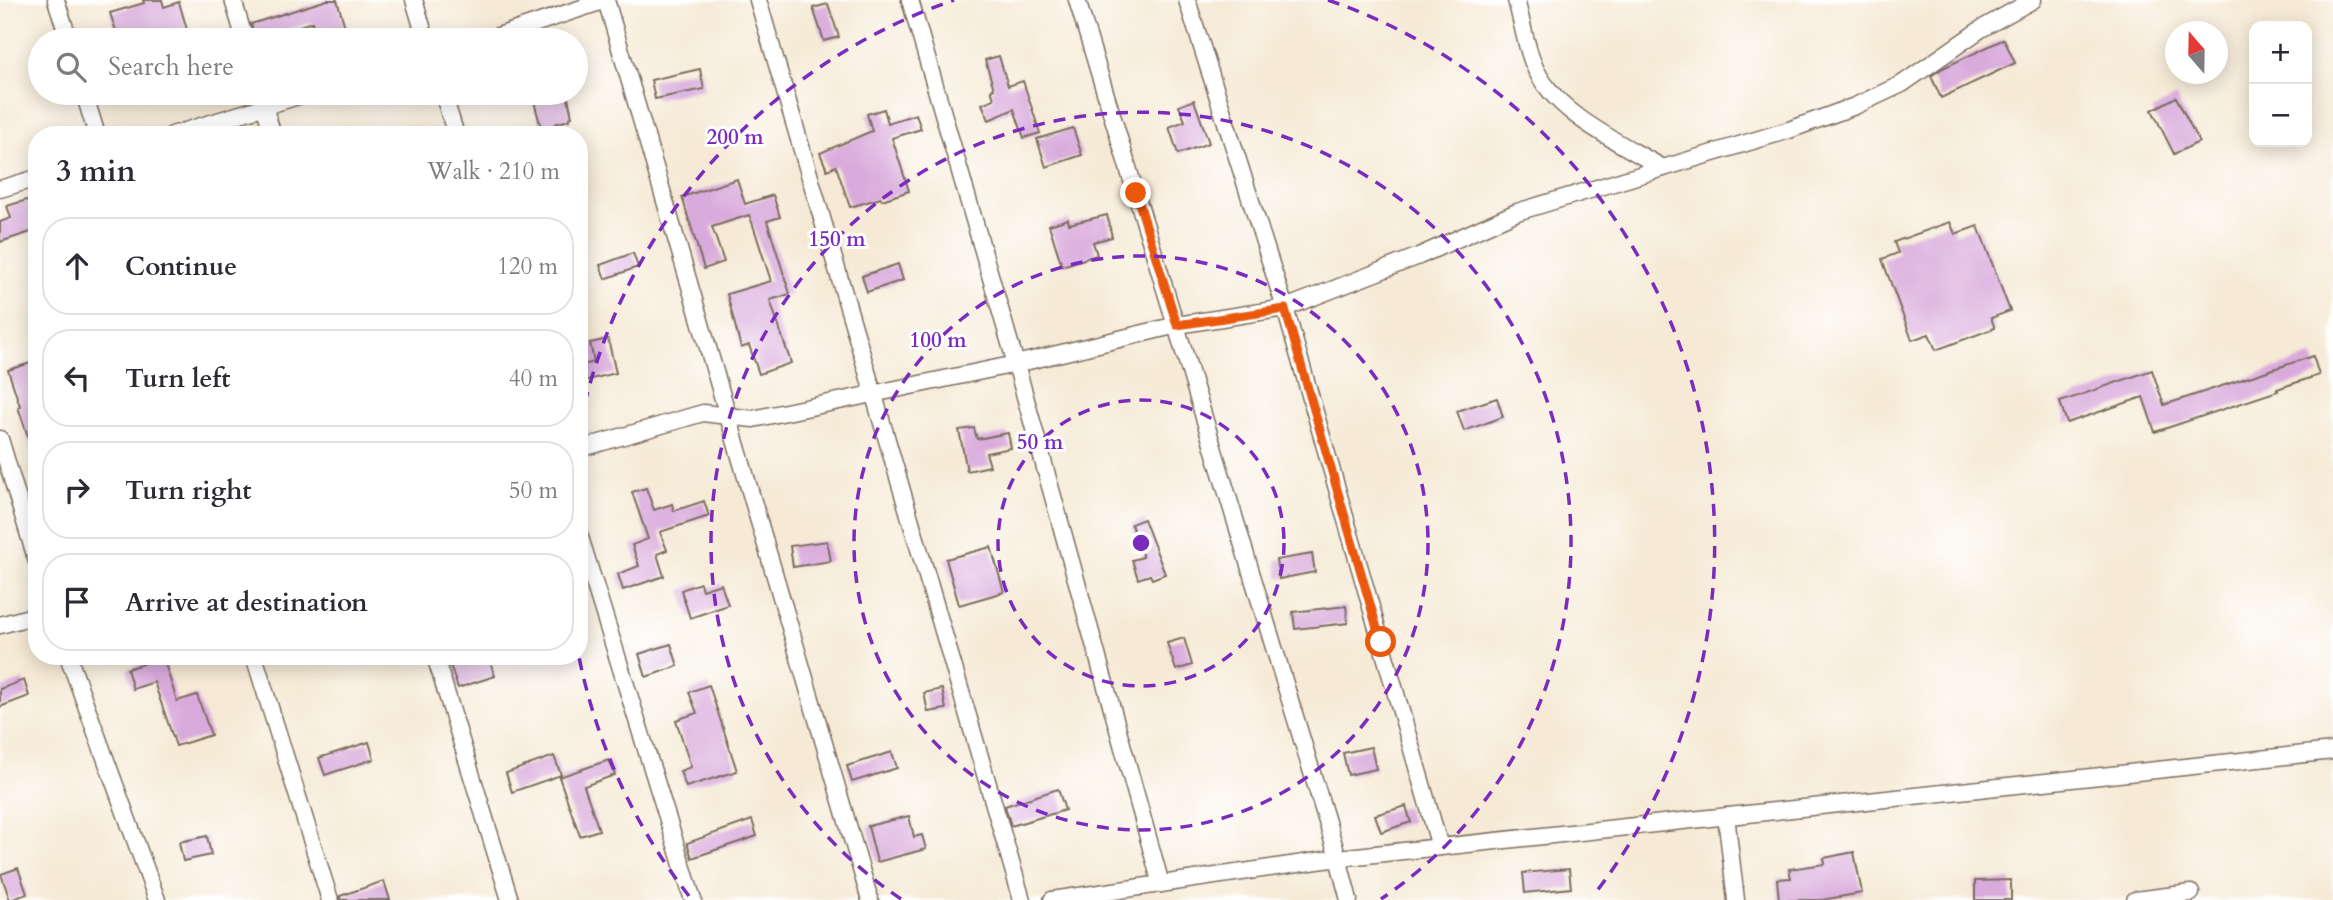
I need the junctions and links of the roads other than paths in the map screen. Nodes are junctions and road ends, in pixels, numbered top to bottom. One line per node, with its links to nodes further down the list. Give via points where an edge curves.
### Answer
1 (57, 0): 11 (street)
2 (233, 0): 12 (street)
3 (414, 0): 13 (street)
4 (606, 0): 14 (street); 30 (street)
5 (758, 0): 29 (street)
6 (910, 0): 28 (street)
7 (1077, 0): 27 (street)
8 (1187, 0): 26 (street)
9 (1516, 0): 23 (street, via 1534,65 1554,96 1573,114)
10 (2033, 0): 23 (street, via 1981,29 1902,84 1855,106)
11 (65, 28)
12 (241, 28)
13 (422, 28)
14 (522, 28)
15 (88, 105): 19 (street)
16 (247, 105): 20 (street)
17 (264, 105): 21 (street)
18 (447, 105): 22 (street)
19 (94, 126)
20 (194, 126)
21 (270, 126)
22 (453, 126)
23 (1662, 168): 26 (street, via 1517,212)
24 (28, 181): 25 (street)
25 (0, 189)
26 (1285, 309): 27 (street); 42 (street)
27 (1177, 325): 28 (street); 43 (street)
28 (1016, 364): 29 (street); 44 (street)
29 (873, 395): 30 (street, via 753,419); 51 (street)
30 (728, 416): 32 (street, via 703,413); 50 (street)
31 (0, 439): 33 (street)
32 (588, 446)
33 (28, 532)
34 (588, 563): 49 (street)
35 (28, 617): 36 (street)
36 (0, 625)
37 (71, 665): 46 (street)
38 (257, 665): 47 (street)
39 (438, 665): 48 (street)
40 (2333, 751): 41 (street)
41 (1726, 816): 42 (street); 55 (street)
42 (1440, 847): 43 (street)
43 (1338, 858): 44 (street); 54 (street)
44 (1166, 883): 52 (street); 53 (street)
45 (2191, 893): 56 (street)
46 (157, 900)
47 (330, 900)
48 (510, 900)
49 (693, 900)
50 (870, 900)
51 (1022, 900)
52 (1052, 900)
53 (1175, 900)
54 (1349, 900)
55 (1735, 900)
56 (2135, 900)

